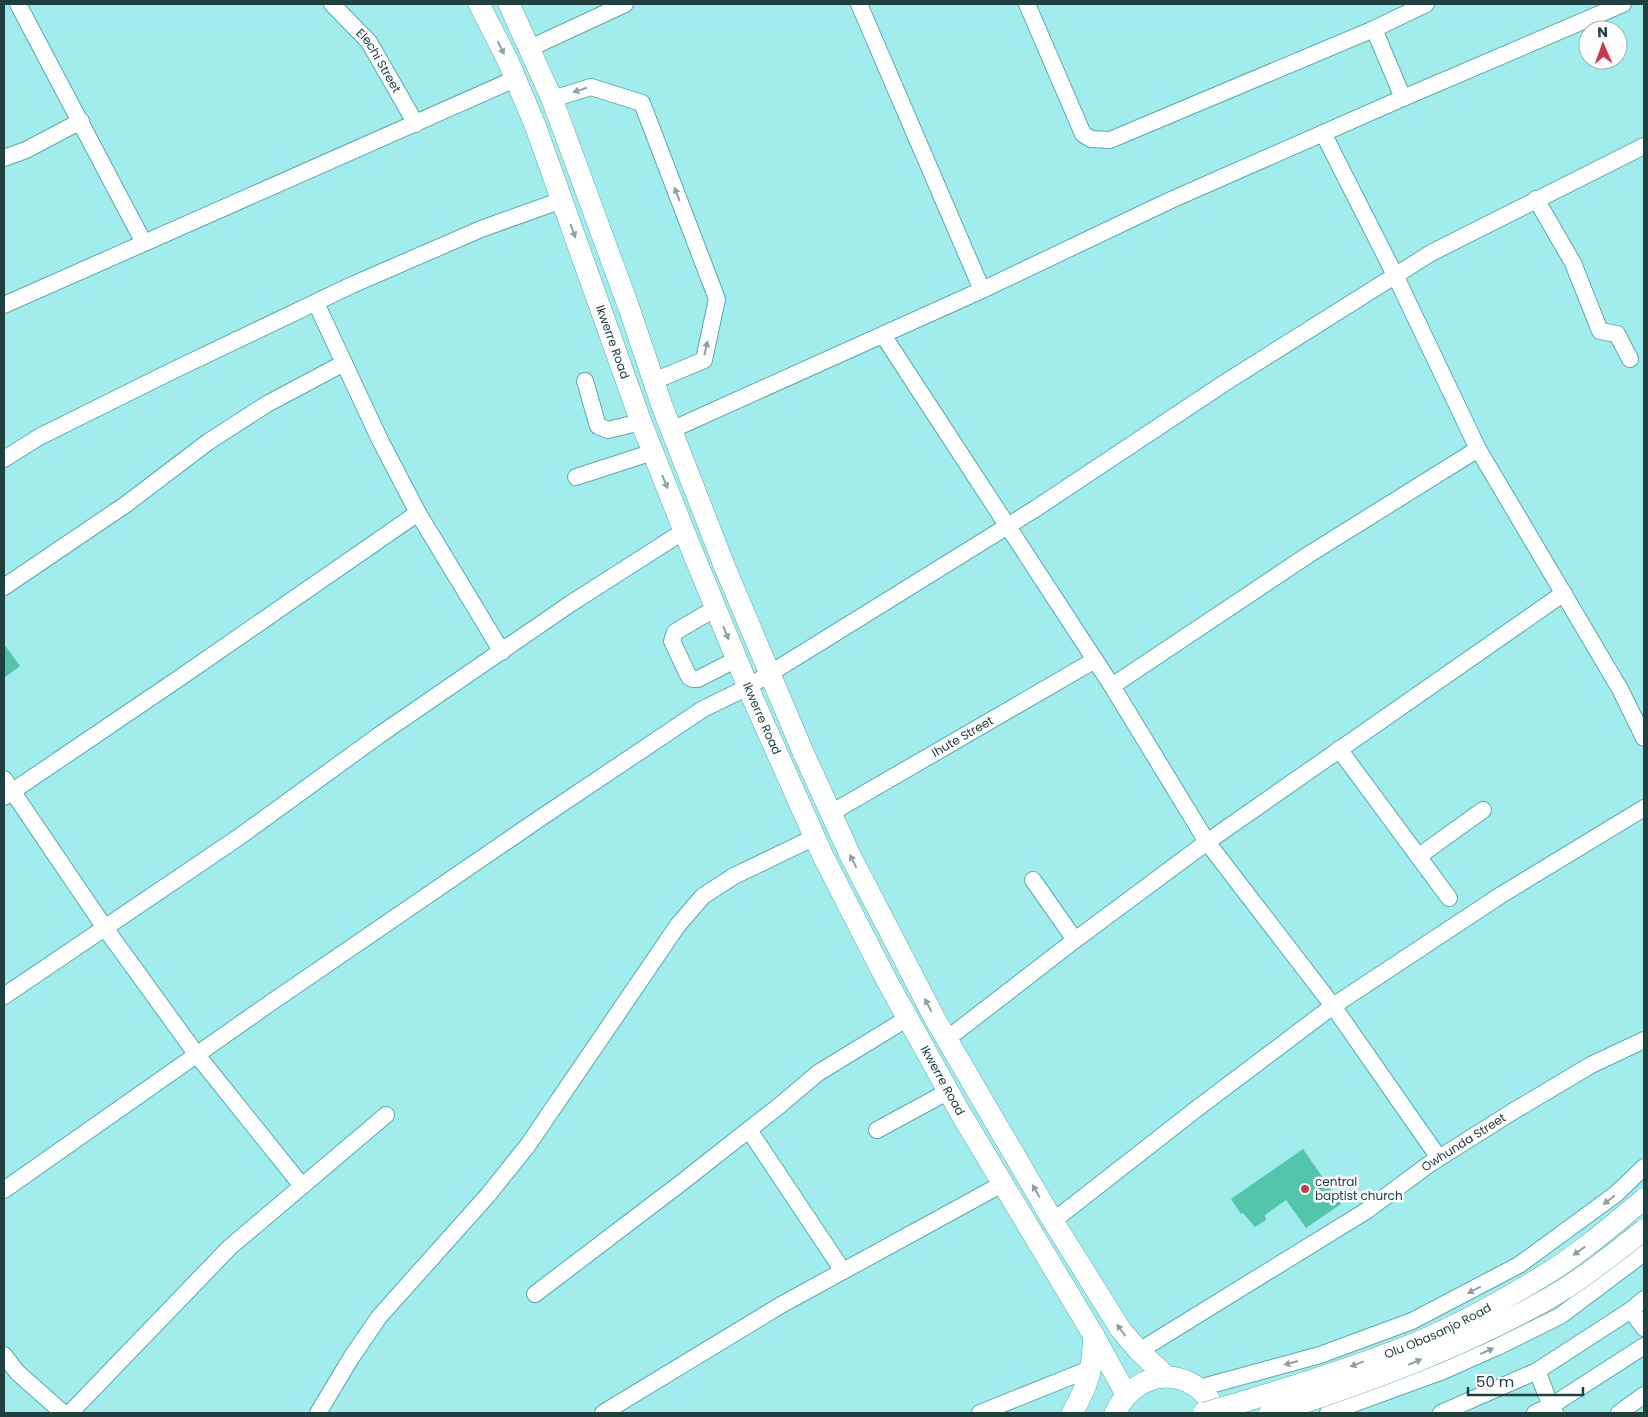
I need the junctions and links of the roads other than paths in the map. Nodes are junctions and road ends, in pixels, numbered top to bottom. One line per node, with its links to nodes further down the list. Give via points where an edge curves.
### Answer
1 (18, 4): 15 (street)
2 (332, 4): 16 (street, Elechi Street, via 369,42)
3 (480, 4): 12 (main road, Ikwerre Road, one-way to 12)
4 (509, 4): 11 (main road, Ikwerre Road)
5 (625, 4): 11 (street)
6 (859, 4): 24 (street)
7 (1027, 4): 10 (street, via 1083,134 1091,139 1110,140)
8 (1426, 4): 10 (street)
9 (1623, 4): 13 (street)
10 (1374, 28): 13 (street)
11 (530, 48): 14 (main road, Ikwerre Road)
12 (515, 79): 16 (street); 21 (main road, Ikwerre Road)
13 (1402, 98): 17 (street)
14 (552, 99): 31 (main road, Ikwerre Road); 31 (street, one-way to 14, via 704,360 717,300 642,103 591,87)
15 (81, 121): 19 (street); 22 (street)
16 (416, 124): 22 (street)
17 (1323, 133): 23 (street); 24 (street, via 1171,200)
18 (1644, 146): 20 (street)
19 (4, 158)
20 (1536, 199): 23 (street); 28 (street, via 1573,263 1600,331 1617,334)
21 (562, 200): 25 (street, via 481,229); 32 (main road, Ikwerre Road, one-way to 32)
22 (144, 243): 26 (street)
23 (1395, 275): 34 (street); 39 (street)
24 (982, 290): 27 (street)
25 (316, 303): 29 (street); 36 (street, via 174,370)
26 (4, 305)
27 (883, 335): 33 (street); 39 (street)
28 (1630, 359)
29 (344, 363): 38 (street); 41 (street, via 267,404 208,442 125,505)
30 (585, 381): 32 (street, via 598,426 608,430)
31 (654, 381): 33 (main road, Ikwerre Road)
32 (641, 422): 35 (main road, Ikwerre Road)
33 (671, 430): 47 (main road, Ikwerre Road)
34 (1478, 449): 42 (street); 48 (street, via 1308,555)
35 (653, 452): 37 (street); 40 (main road, Ikwerre Road, one-way to 40)
36 (4, 458)
37 (576, 477)
38 (418, 513): 44 (street); 52 (street, via 181,677)
39 (1007, 527): 46 (street); 47 (street)
40 (684, 530): 43 (main road, Ikwerre Road); 44 (street)
41 (4, 587)
42 (1564, 593): 50 (street, via 1620,689); 51 (street)
43 (716, 608): 45 (main road, Ikwerre Road, one-way to 45); 45 (street, via 674,632 672,641 689,677 693,679)
44 (502, 652): 61 (street)
45 (737, 659): 49 (main road, Ikwerre Road)
46 (1095, 660): 48 (street); 55 (street, Ihute Street)
47 (769, 673): 49 (street); 55 (main road, Ikwerre Road)
48 (1112, 686): 57 (street)
49 (748, 687): 56 (main road, Ikwerre Road); 68 (street, via 703,709)
50 (1644, 738)
51 (1338, 749): 57 (street); 58 (street)
52 (7, 789): 61 (street)
53 (1644, 808): 64 (street, via 1500,895)
54 (1482, 810): 58 (street)
55 (831, 813): 66 (main road, Ikwerre Road, one-way to 55)
56 (815, 837): 65 (main road, Ikwerre Road); 102 (street, via 734,876 703,896 678,925 528,1145 488,1195 379,1317)
57 (1207, 842): 62 (street); 64 (street)
58 (1418, 856): 60 (street)
59 (1032, 880): 62 (street)
60 (1449, 898)
61 (105, 928): 63 (street); 68 (street)
62 (1075, 940): 66 (street)
63 (4, 996)
64 (1333, 1006): 73 (street); 79 (street)
65 (908, 1018): 69 (main road, Ikwerre Road); 71 (street, via 818,1073)
66 (947, 1039): 79 (main road, Ikwerre Road, one-way to 66)
67 (1644, 1040): 73 (street, Owhunda Street, via 1592,1065)
68 (197, 1055): 76 (street); 77 (street)
69 (949, 1091): 72 (street); 75 (main road, Ikwerre Road)
70 (386, 1115): 76 (street)
71 (749, 1130): 82 (street); 83 (street)
72 (877, 1130)
73 (1439, 1158): 89 (street, Owhunda Street, via 1366,1211)
74 (1644, 1167): 91 (street, one-way to 91, via 1616,1194 1519,1265 1412,1321)
75 (1004, 1183): 82 (street); 87 (main road, Ikwerre Road)
76 (302, 1186): 101 (street, via 230,1247)
77 (4, 1190)
78 (1644, 1199): 107 (main road, Olu Obasanjo Road, one-way to 107, bridge, via 1540,1278 1473,1316 1404,1348)
79 (1053, 1221): 89 (main road, Ikwerre Road, one-way to 79, via 1121,1330)
80 (1644, 1230): 109 (main road, Olu Obasanjo Road, one-way to 80, bridge, via 1397,1370 1472,1339 1546,1300)
81 (1644, 1253): 99 (street, one-way to 81, via 1443,1371 1560,1316)
82 (843, 1271): 103 (street)
83 (535, 1294)
84 (1644, 1299): 85 (street)
85 (1631, 1310): 86 (street); 93 (street)
86 (1644, 1328)
87 (1094, 1336): 92 (main road); 96 (main road, Ikwerre Road)
88 (1644, 1346): 98 (street)
89 (1139, 1352): 94 (main road, Ikwerre Road)
90 (4, 1355): 100 (street, via 17,1372)
91 (1320, 1355): 95 (street, one-way to 95); 99 (street, via 1310,1369 1312,1395 1321,1406)
92 (1092, 1368): 104 (street); 105 (main road)
93 (1537, 1371): 98 (street); 110 (street)
94 (1167, 1377): 95 (main road); 96 (main road, via 1145,1382)
95 (1199, 1388): 108 (main road)
96 (1126, 1394): 106 (main road)
97 (1644, 1395): 112 (street)
98 (1553, 1410): 111 (street)
99 (1335, 1411)
100 (63, 1413)
101 (70, 1413)
102 (318, 1413)
103 (603, 1413)
104 (980, 1413)
105 (1072, 1413)
106 (1115, 1413)
107 (1204, 1413)
108 (1217, 1413)
109 (1270, 1413)
110 (1442, 1413)
111 (1536, 1413)
112 (1618, 1413)

